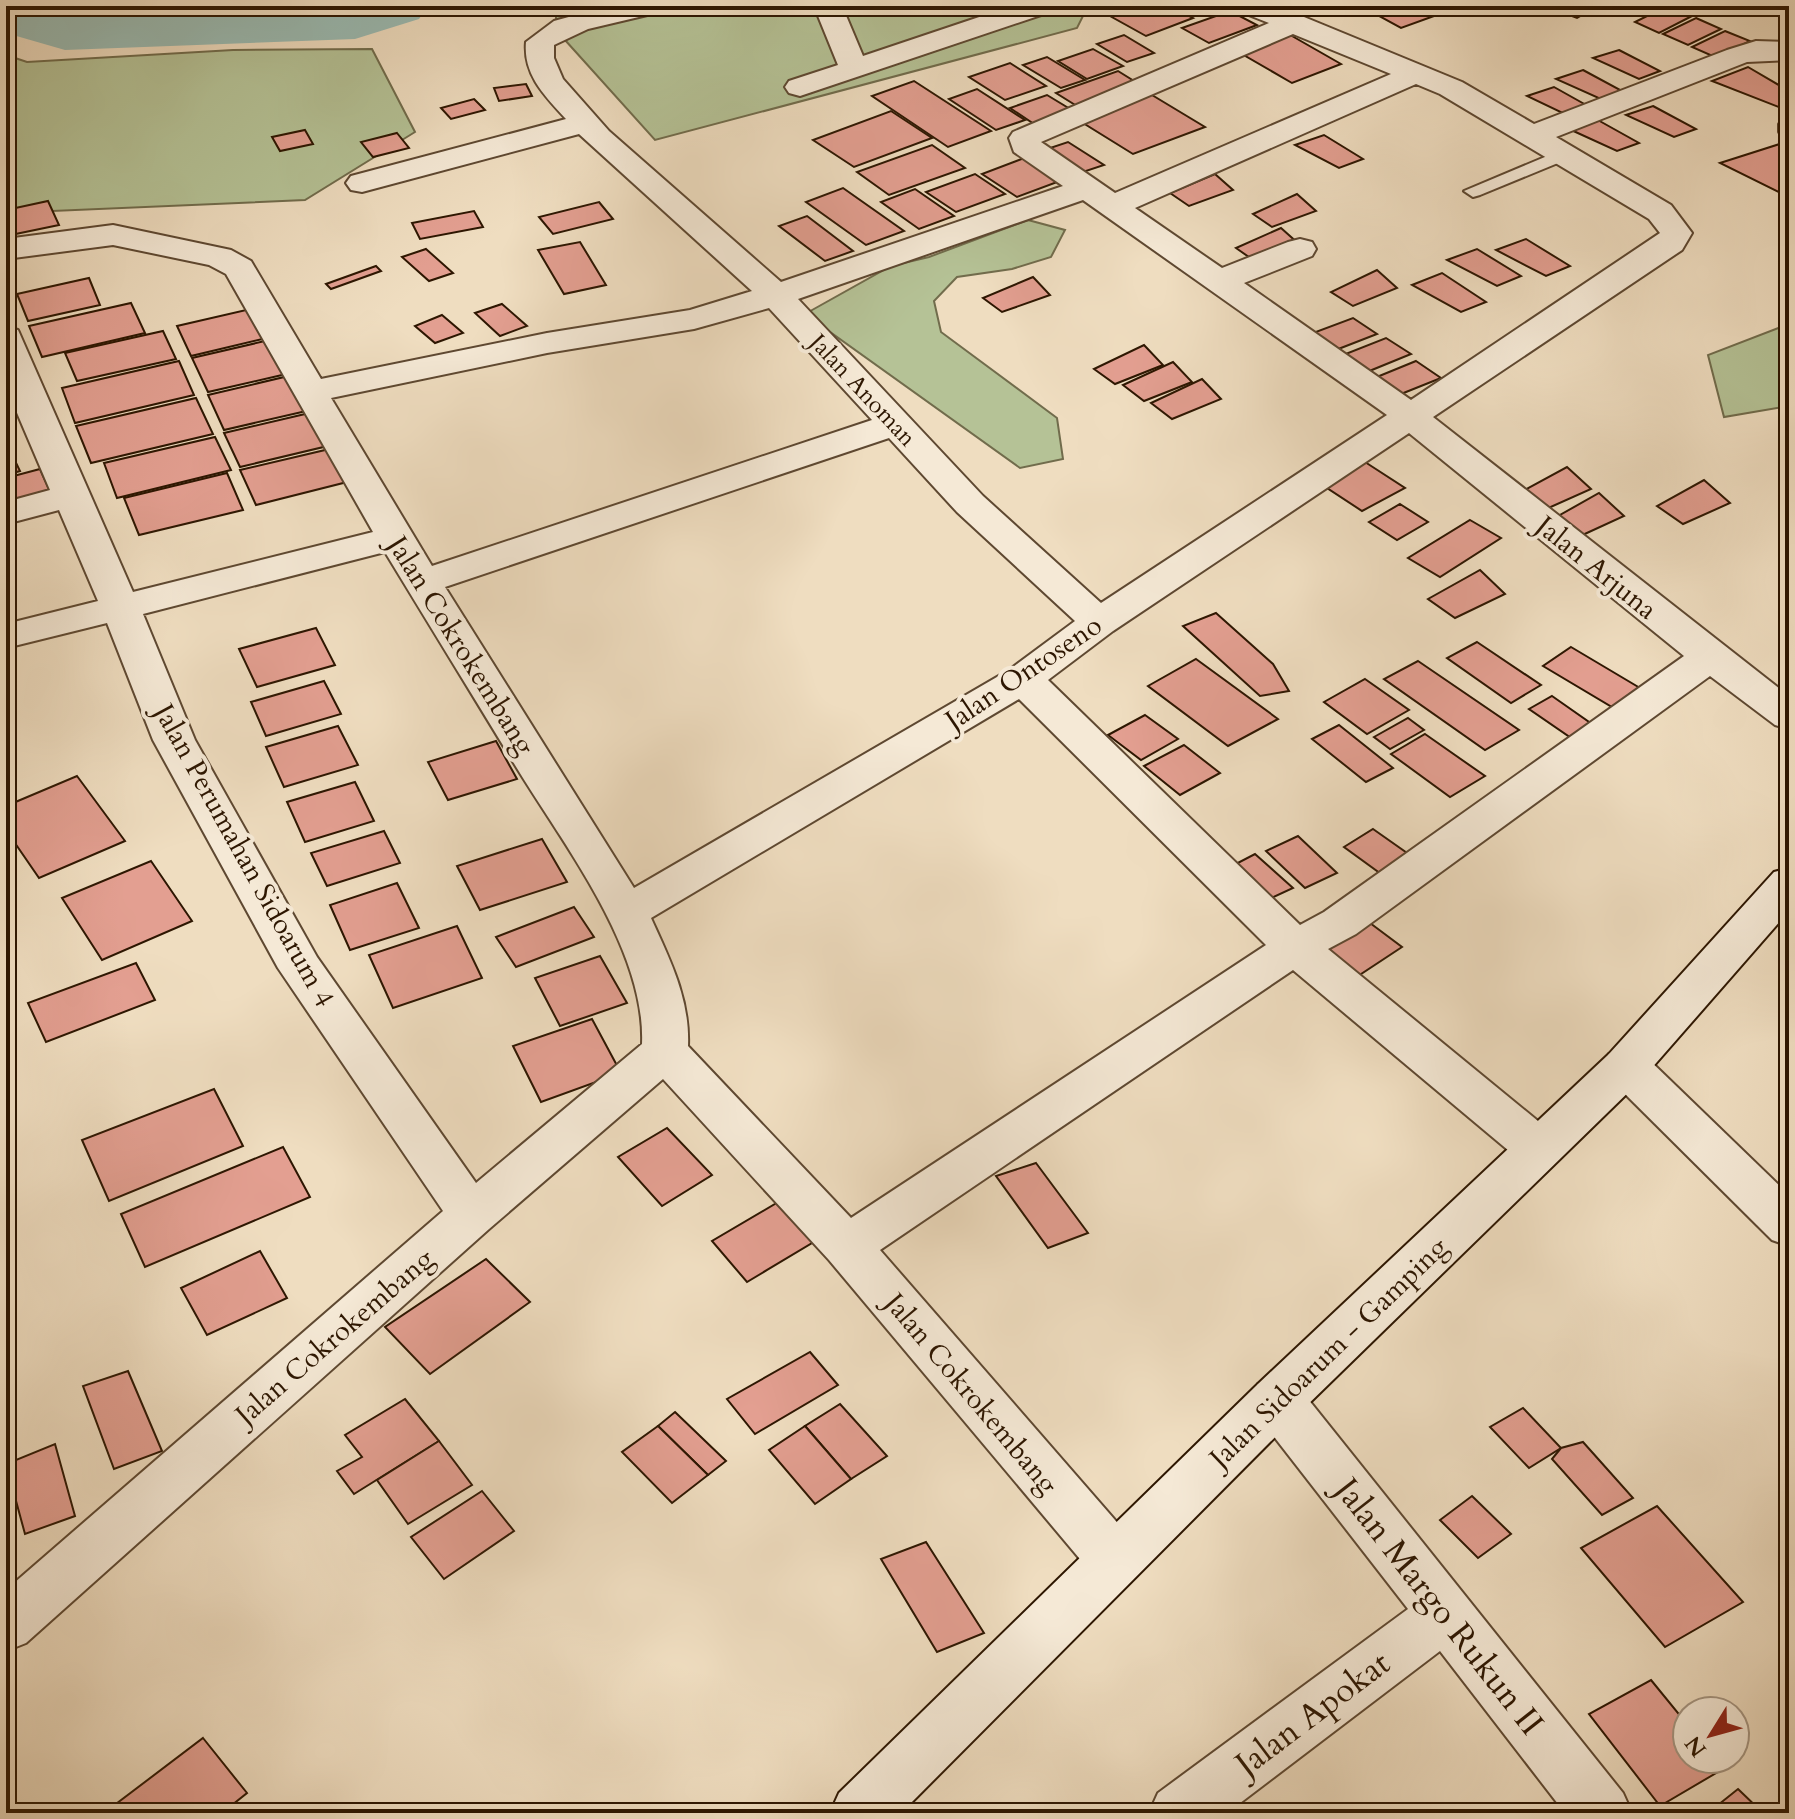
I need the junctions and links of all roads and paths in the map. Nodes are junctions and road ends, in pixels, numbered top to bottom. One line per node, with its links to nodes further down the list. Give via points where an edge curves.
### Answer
1 (650, 6): 10 (street, Jalan Anoman, via 570,25 540,42 539,58 549,82)
2 (828, 6): 7 (street)
3 (1040, 6): 7 (street)
4 (1251, 6): 5 (street)
5 (1294, 23): 8 (street); 15 (street, Jalan Arjuna, via 1024,138 1025,145)
6 (1789, 51): 11 (street, via 1756,50 1737,56)
7 (854, 69): 9 (street)
8 (1417, 73): 11 (street); 15 (street)
9 (800, 87)
10 (592, 130): 13 (street); 19 (street, Jalan Anoman)
11 (1532, 136): 12 (street)
12 (1564, 154): 14 (lane); 23 (street, Jalan Ontoseno, via 1660,212 1676,233 1671,243)
13 (362, 183)
14 (1473, 191)
15 (1100, 197): 18 (street, Jalan Arjuna); 19 (street)
16 (6, 249): 22 (street, Jalan Cokrokembang, via 113,235 219,257 239,268)
17 (1300, 249): 18 (street)
18 (1220, 281): 23 (street, Jalan Arjuna)
19 (776, 295): 22 (street, via 694,319); 24 (street, Jalan Anoman)
20 (6, 337): 21 (street, Jalan Perumahan Sidoarum 4)
21 (12, 378): 25 (street, Jalan Perumahan Sidoarum 4)
22 (313, 391): 27 (street, Jalan Cokrokembang)
23 (1408, 414): 30 (street, Jalan Ontoseno); 32 (street, Jalan Arjuna)
24 (894, 424): 28 (street); 30 (street, Jalan Anoman, via 970,504)
25 (73, 495): 26 (street); 29 (street, Jalan Perumahan Sidoarum 4)
26 (6, 513)
27 (395, 538): 28 (street, Jalan Cokrokembang); 29 (street)
28 (423, 582): 36 (street, Jalan Cokrokembang)
29 (120, 606): 31 (street); 41 (street, Jalan Perumahan Sidoarum 4, via 174,740 301,968)
30 (1099, 622): 33 (street, Jalan Ontoseno)
31 (6, 636)
32 (1710, 657): 34 (street, Jalan Arjuna); 37 (street, via 1340,923)
33 (1023, 679): 36 (street, Jalan Ontoseno); 37 (street)
34 (1789, 716)
35 (1789, 883): 39 (street, Jalan Sidoarum - Gamping)
36 (627, 912): 38 (street, Jalan Cokrokembang, via 658,985)
37 (1295, 947): 40 (street); 43 (street)
38 (665, 1051): 41 (street, Jalan Cokrokembang); 43 (street, Jalan Cokrokembang)
39 (1626, 1066): 40 (street, Jalan Sidoarum - Gamping); 42 (street)
40 (1538, 1148): 44 (street, Jalan Sidoarum - Gamping)
41 (472, 1215): 47 (street, Jalan Cokrokembang)
42 (1789, 1226)
43 (847, 1246): 45 (street, Jalan Cokrokembang)
44 (1277, 1400): 45 (street, Jalan Sidoarum - Gamping); 46 (street, Jalan Margo Rukun II)
45 (1115, 1560): 48 (street, Jalan Sidoarum - Gamping)
46 (1446, 1613): 49 (street, Jalan Apokat); 50 (street, Jalan Margo Rukun II)
47 (6, 1625)
48 (860, 1813)
49 (1179, 1813)
50 (1602, 1813)

